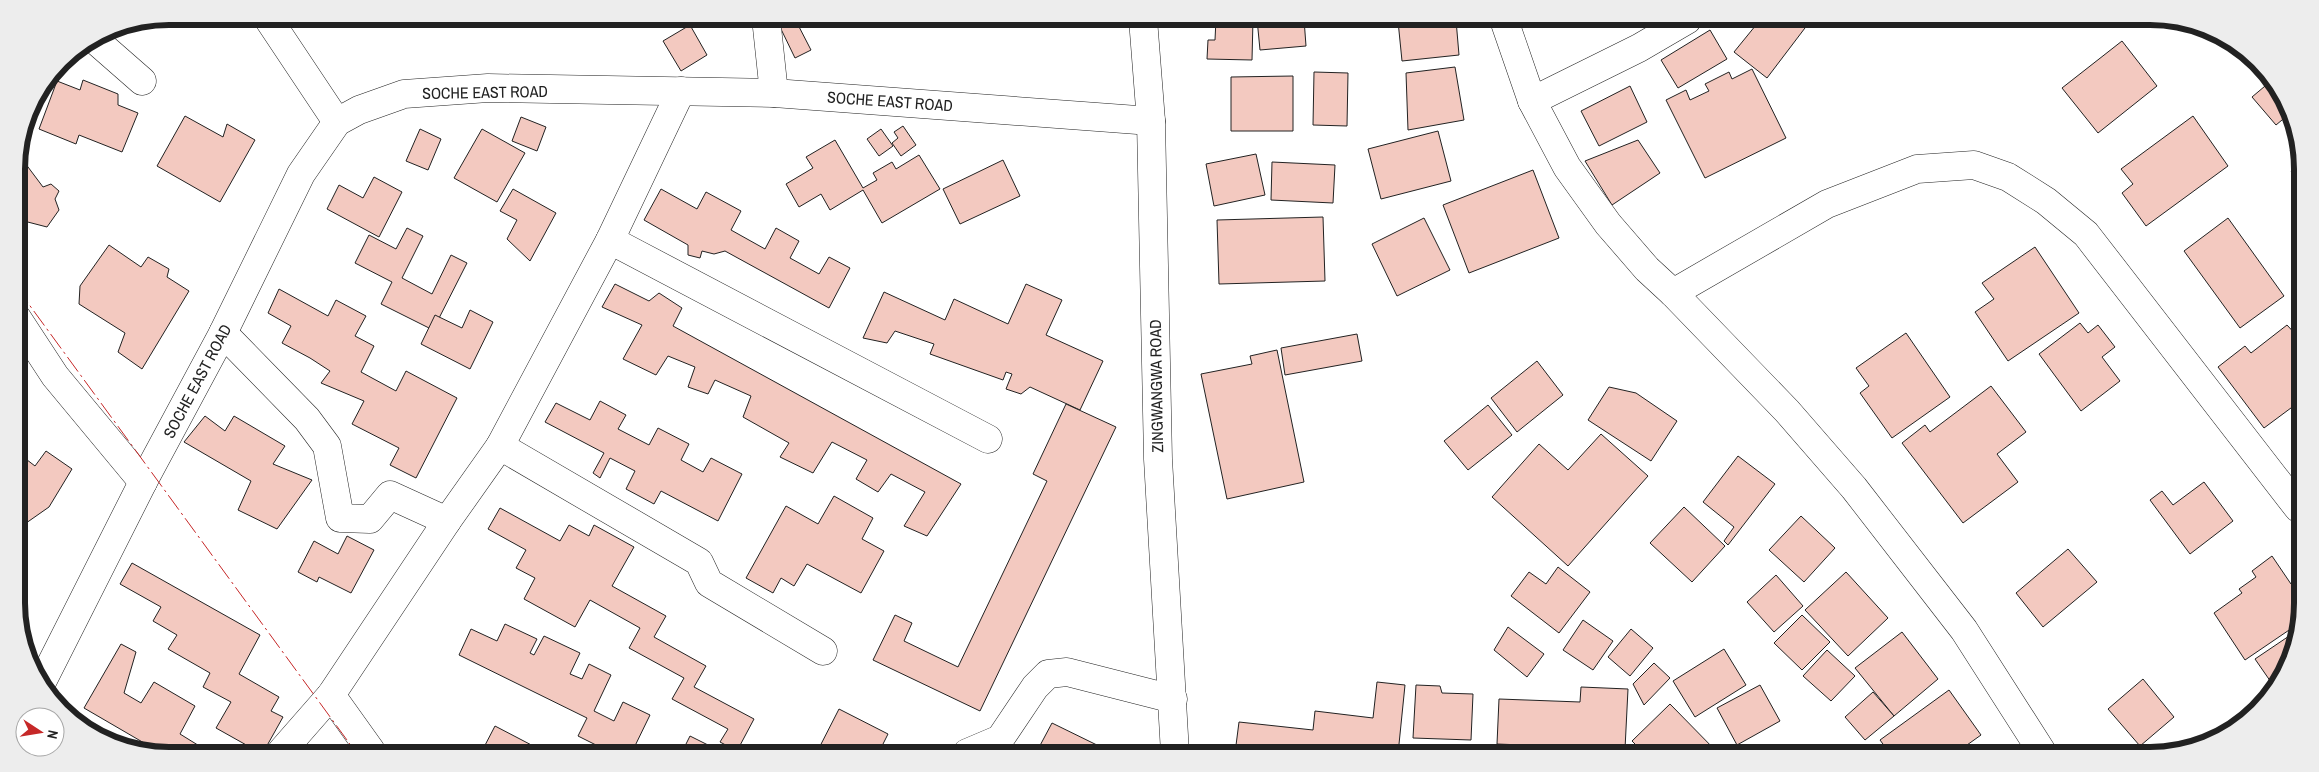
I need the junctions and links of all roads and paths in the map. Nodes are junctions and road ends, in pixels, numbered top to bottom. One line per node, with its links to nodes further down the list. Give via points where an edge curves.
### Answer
1 (273, 25): 12 (street)
2 (767, 25): 9 (street)
3 (1143, 25): 11 (street, ZINGWANGWA ROAD)
4 (1506, 25): 10 (street)
5 (1678, 25): 10 (street)
6 (99, 43): 7 (street)
7 (142, 81)
8 (681, 91): 9 (street, SOCHE EAST ROAD); 12 (street, SOCHE EAST ROAD, via 488,88 404,94 359,110); 13 (street)
9 (774, 93): 11 (street, SOCHE EAST ROAD)
10 (1532, 101): 14 (street, via 1567,167 1608,224 1646,269)
11 (1150, 120): 25 (street, ZINGWANGWA ROAD, via 1158,459)
12 (337, 122): 16 (street, SOCHE EAST ROAD, via 301,174)
13 (610, 240): 17 (street); 18 (street)
14 (1673, 293): 20 (street, via 1827,204 1908,172 1974,166 1991,171 2008,177 2046,201 2086,234); 30 (street, via 1787,411 1854,488 1964,630)
15 (25, 330): 19 (street, via 55,376)
16 (223, 333): 19 (street, SOCHE EAST ROAD); 21 (street, via 307,419 327,446 340,518 370,519 390,495)
17 (988, 439)
18 (500, 446): 21 (street); 22 (street, via 699,562 709,583)
19 (143, 482): 23 (street, SOCHE EAST ROAD)
20 (2294, 503)
21 (447, 520): 24 (street)
22 (823, 651)
23 (45, 676)
24 (331, 696): 26 (street); 27 (street)
25 (1173, 699): 28 (street, via 1066,672 1048,674 1035,687 1000,739); 29 (street, ZINGWANGWA ROAD)
26 (286, 747)
27 (368, 747)
28 (980, 747)
29 (1175, 747)
30 (2039, 747)

